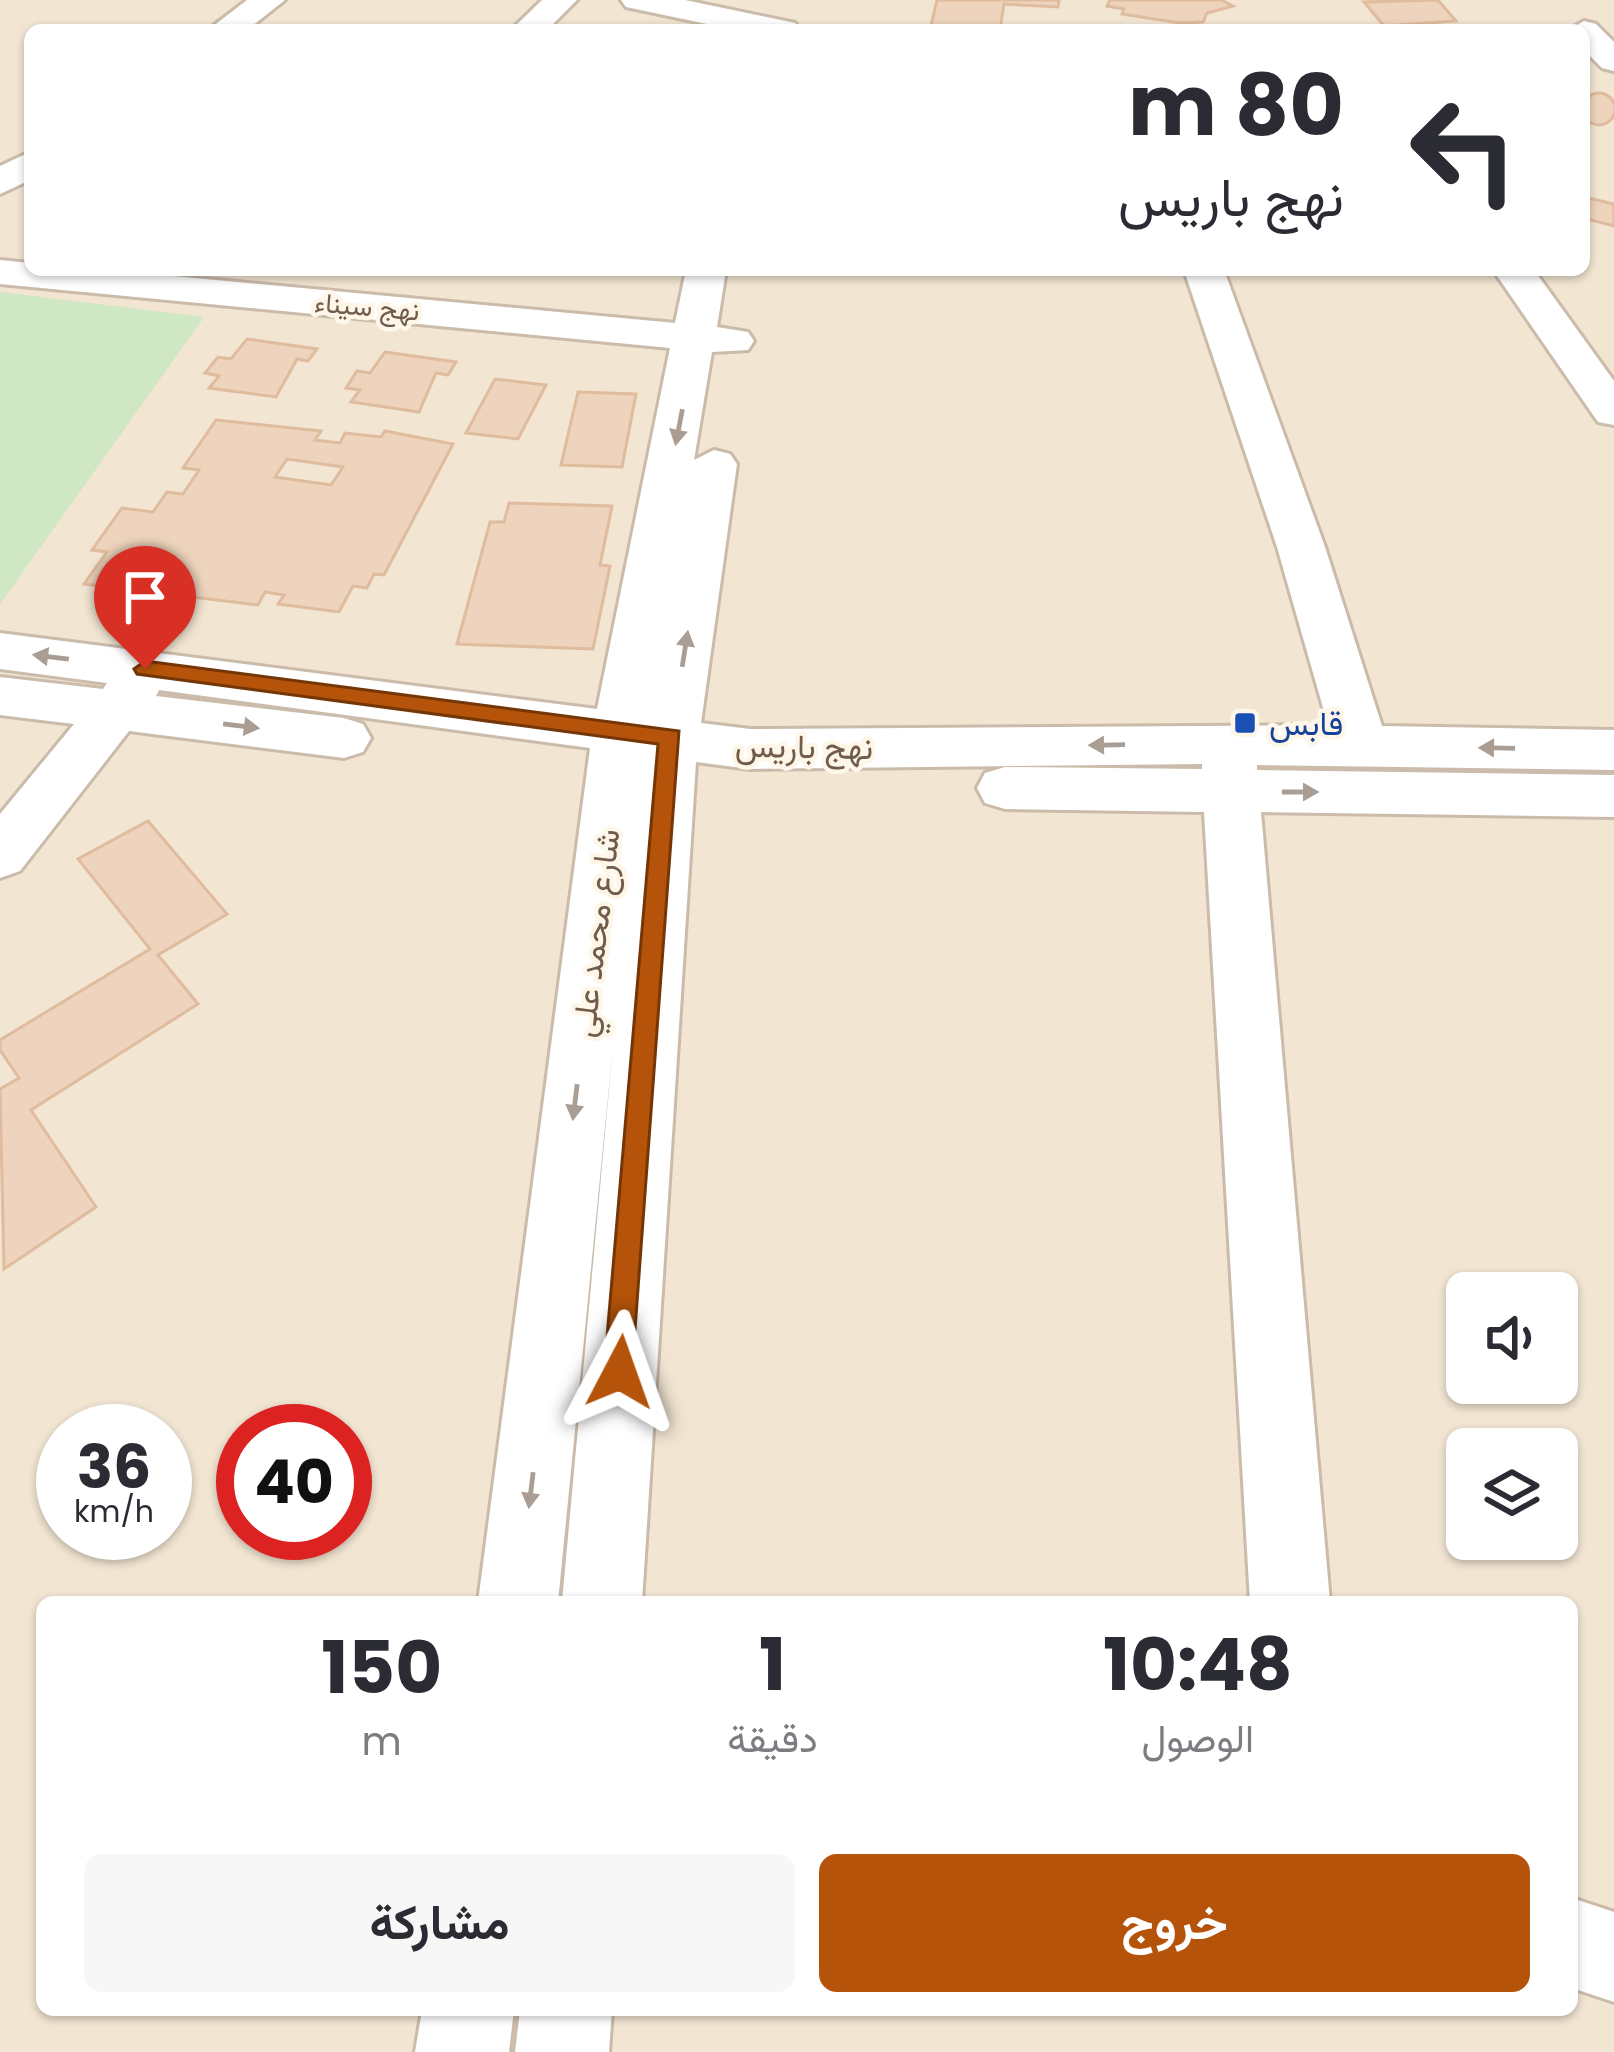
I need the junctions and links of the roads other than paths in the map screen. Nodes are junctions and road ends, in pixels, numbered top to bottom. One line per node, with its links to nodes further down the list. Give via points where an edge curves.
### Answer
1 (269, 0): 5 (street)
2 (561, 0): 6 (street)
3 (637, 0): 4 (street)
4 (747, 17)
5 (234, 24)
6 (535, 24)
7 (1590, 37): 8 (street)
8 (1614, 61)
9 (91, 276): 14 (street, نهج سيناء)
10 (707, 276): 15 (street, شارع محمد علي)
11 (742, 276): 15 (street, شارع محمد علي)
12 (1206, 276): 20 (street)
13 (1517, 276): 16 (street)
14 (251, 283): 15 (street, نهج سيناء)
15 (714, 339): 22 (street, شارع محمد علي)
16 (1614, 412)
17 (0, 651): 18 (street, نهج باريس, one-way to 17)
18 (132, 690): 19 (street, نهج باريس); 22 (street, نهج باريس); 25 (street)
19 (0, 696)
20 (1361, 745): 21 (street, نهج باريس, one-way to 20); 23 (street, نهج باريس)
21 (1614, 750)
22 (643, 754): 23 (street, نهج باريس, via 751,785); 26 (street, شارع محمد علي, one-way to 26); 27 (street, شارع محمد علي)
23 (1231, 768): 24 (street, نهج باريس, one-way to 24); 28 (street)
24 (1614, 796)
25 (0, 856)
26 (519, 1596)
27 (602, 1596)
28 (1290, 1596)
29 (1578, 1945): 30 (street)
30 (1614, 1957)
31 (467, 2016): 33 (street)
32 (565, 2016): 34 (street)
33 (462, 2052)
34 (562, 2052)

